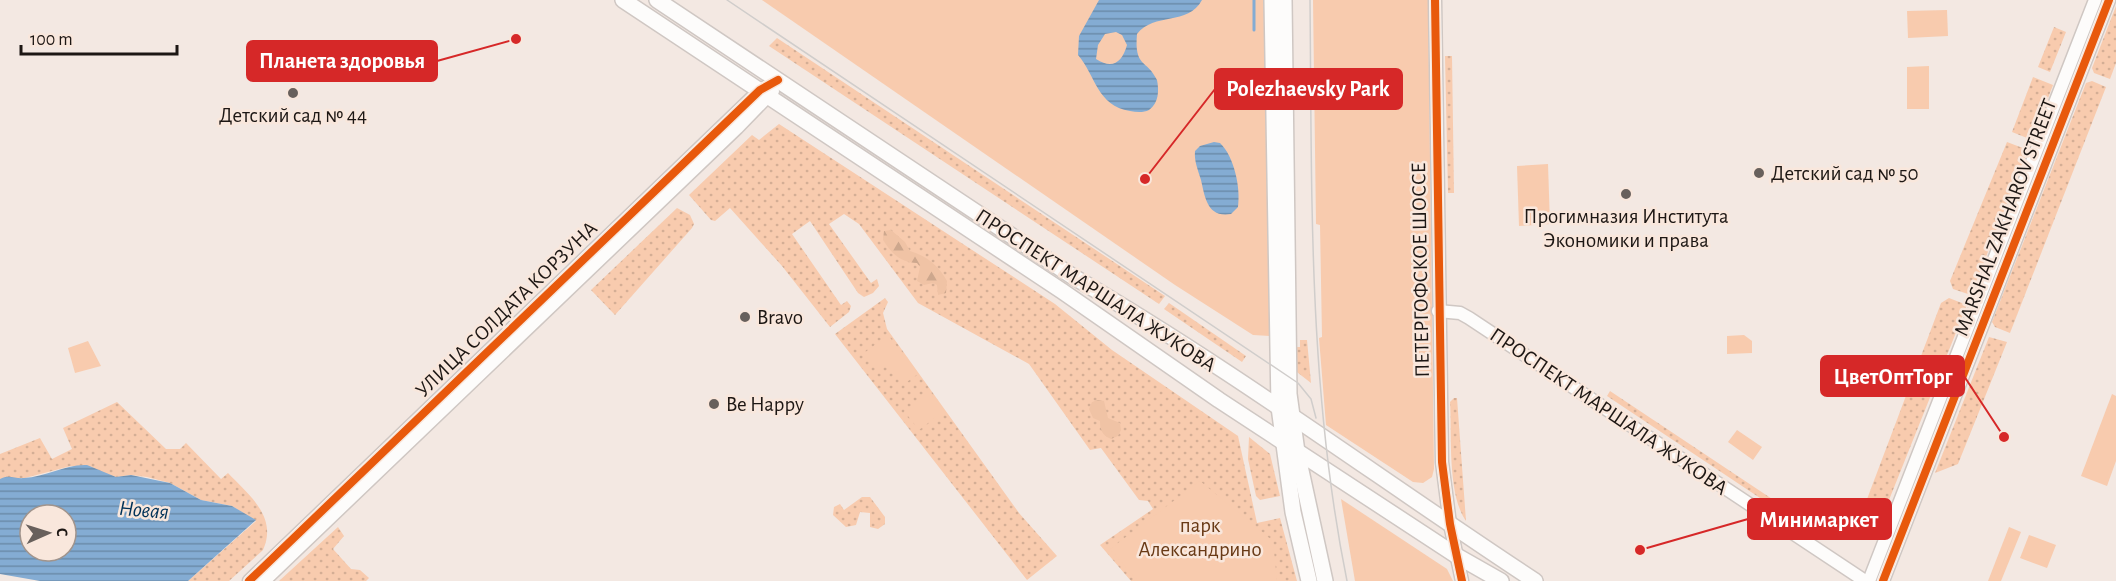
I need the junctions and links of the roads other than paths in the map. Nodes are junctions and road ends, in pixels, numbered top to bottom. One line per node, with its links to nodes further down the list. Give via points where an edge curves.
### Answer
1 (623, 0): 9 (main road, ПРОСПЕКТ МАРШАЛА ЖУКОВА)
2 (657, 0): 8 (main road, ПРОСПЕКТ МАРШАЛА ЖУКОВА)
3 (1272, 0): 11 (main road)
4 (1284, 0): 11 (main road)
5 (1435, 0): 10 (street, ПЕТЕРГОФСКОЕ ШОССЕ)
6 (2095, 0): 23 (street, MARSHAL ZAKHAROV STREET)
7 (2109, 0): 24 (street, MARSHAL ZAKHAROV STREET)
8 (778, 80): 9 (street, УЛИЦА СОЛДАТА КОРЗУНА); 11 (main road, ПРОСПЕКТ МАРШАЛА ЖУКОВА, via 1072,276)
9 (765, 93): 12 (main road, ПРОСПЕКТ МАРШАЛА ЖУКОВА); 16 (street, УЛИЦА СОЛДАТА КОРЗУНА); 17 (street, УЛИЦА СОЛДАТА КОРЗУНА)
10 (1438, 311): 14 (street, ПЕТЕРГОФСКОЕ ШОССЕ, via 1442,462); 23 (street, ПРОСПЕКТ МАРШАЛА ЖУКОВА, via 1469,318)
11 (1285, 411): 12 (main road); 13 (main road); 14 (main road, ПРОСПЕКТ МАРШАЛА ЖУКОВА)
12 (1282, 441): 13 (main road, ПРОСПЕКТ МАРШАЛА ЖУКОВА); 18 (main road)
13 (1297, 452): 15 (main road, ПРОСПЕКТ МАРШАЛА ЖУКОВА); 19 (main road)
14 (1451, 532): 15 (street, ПЕТЕРГОФСКОЕ ШОССЕ); 22 (main road, ПРОСПЕКТ МАРШАЛА ЖУКОВА)
15 (1457, 556): 20 (street, ПЕТЕРГОФСКОЕ ШОССЕ); 21 (main road, ПРОСПЕКТ МАРШАЛА ЖУКОВА)
16 (249, 581)
17 (264, 581)
18 (1309, 581)
19 (1325, 581)
20 (1462, 581)
21 (1501, 581)
22 (1535, 581)
23 (1867, 581)
24 (1883, 581)

